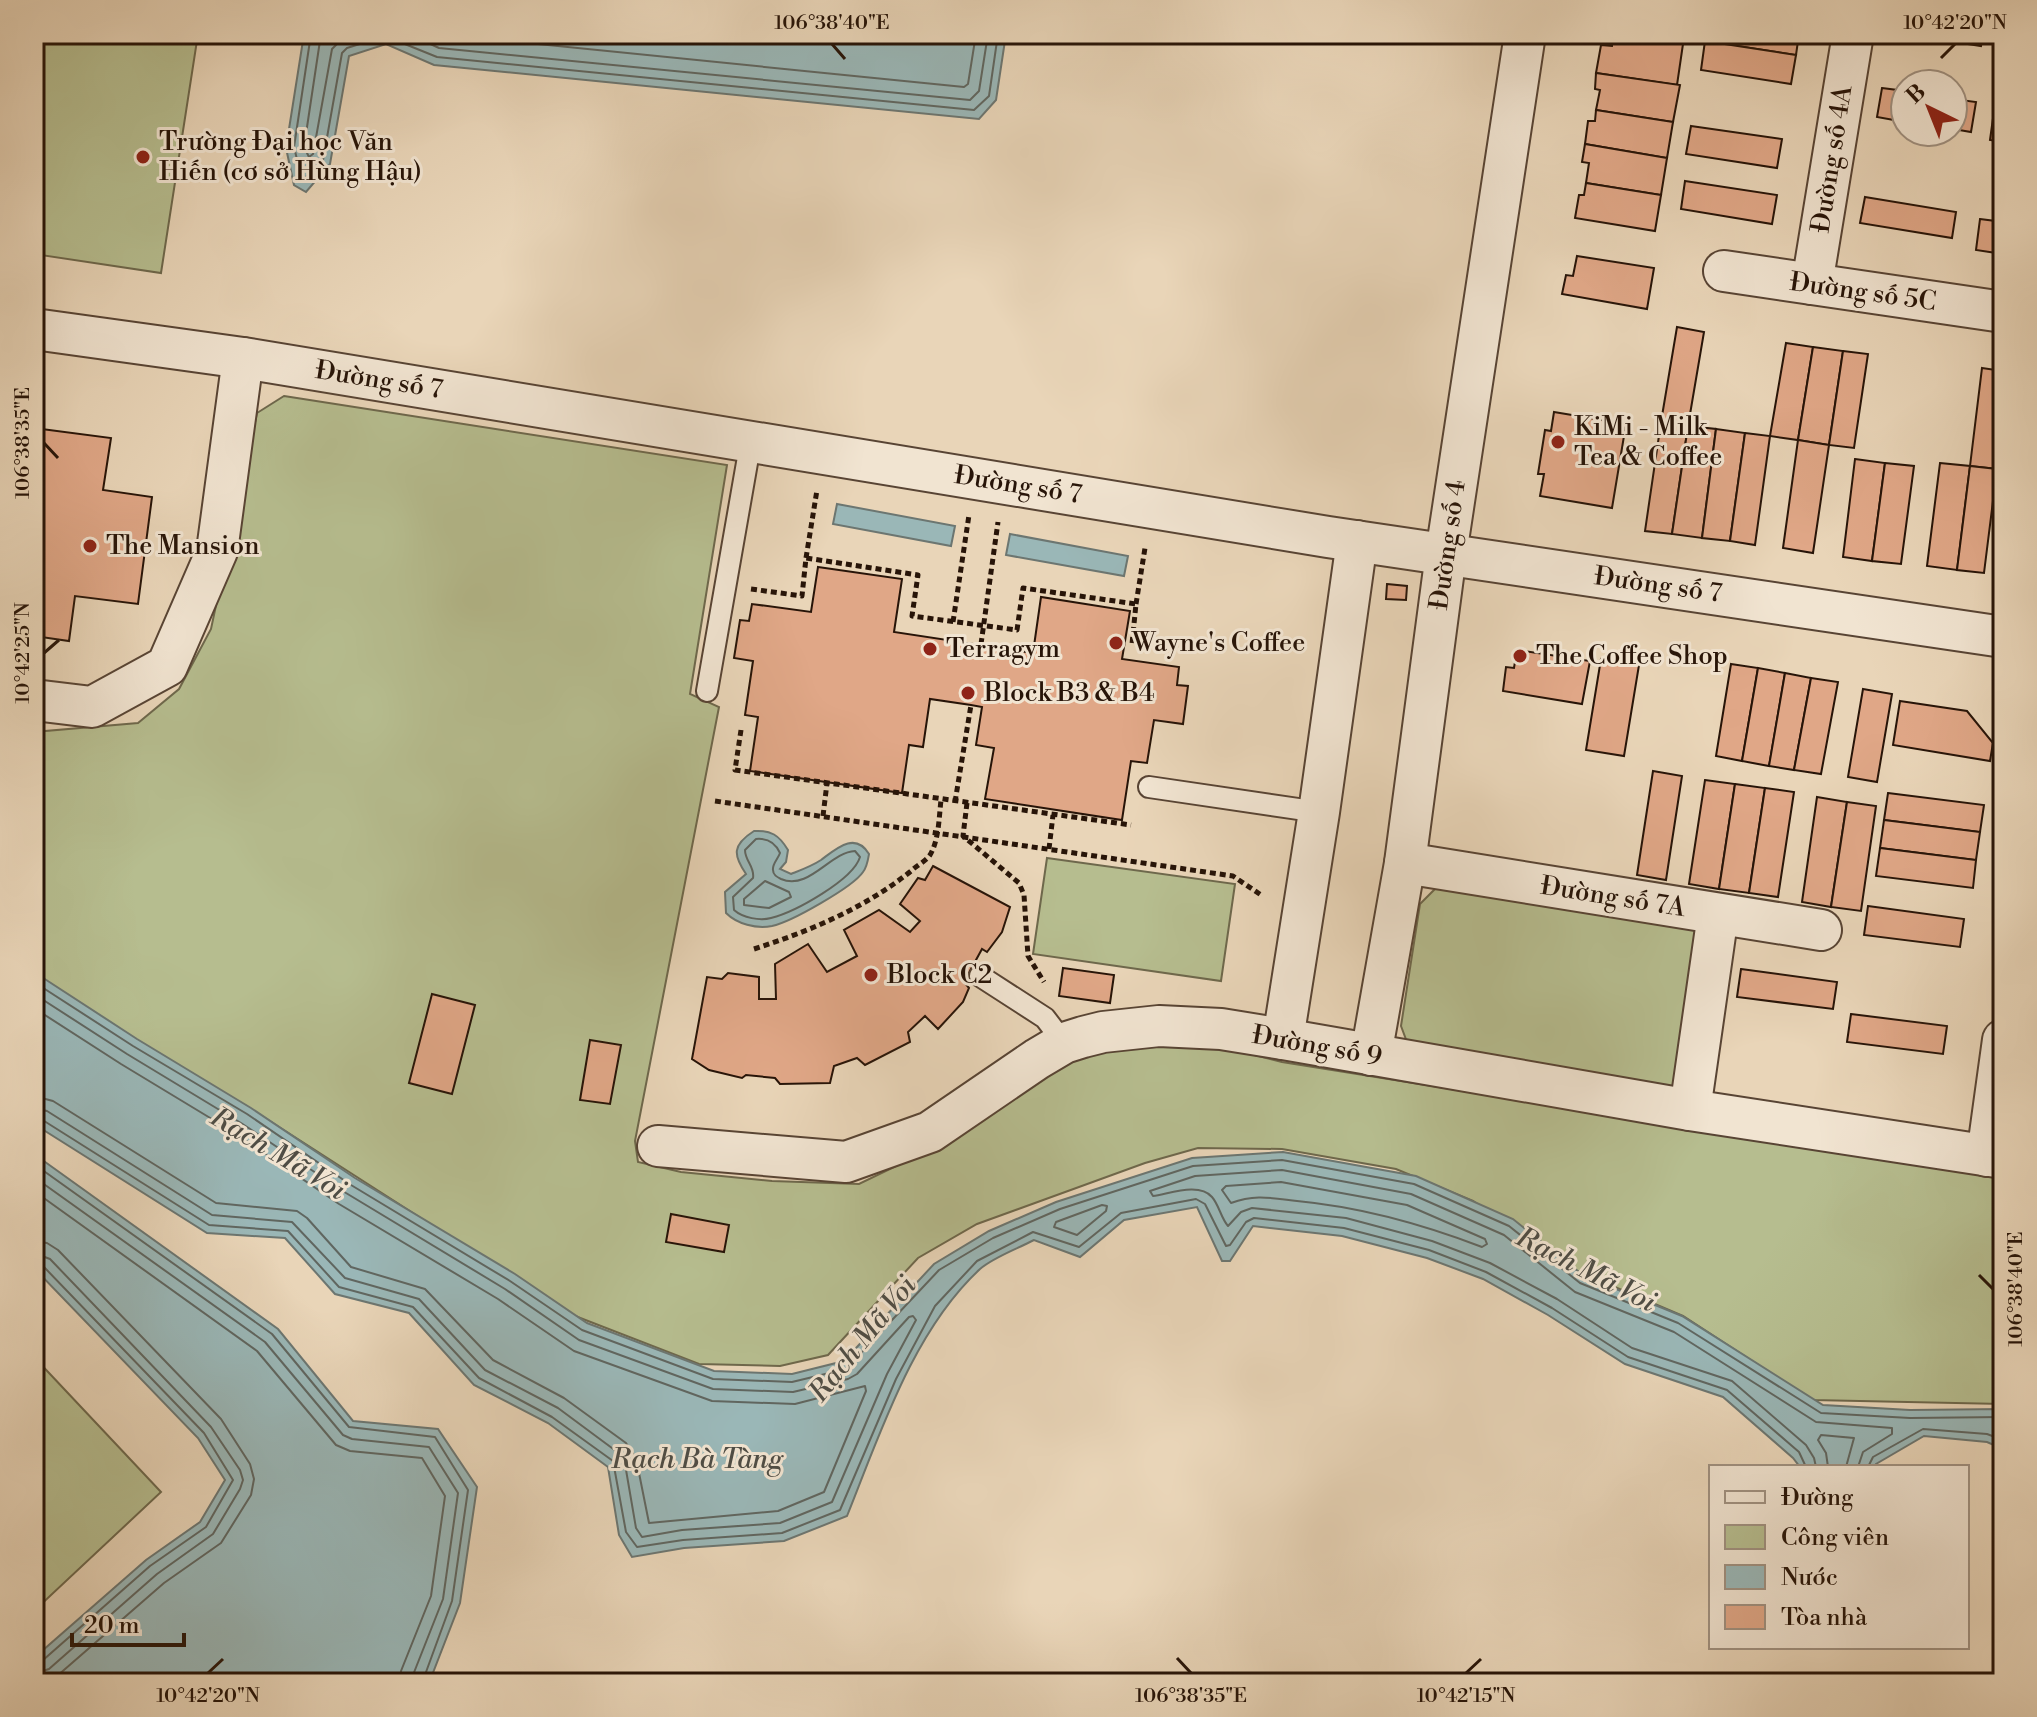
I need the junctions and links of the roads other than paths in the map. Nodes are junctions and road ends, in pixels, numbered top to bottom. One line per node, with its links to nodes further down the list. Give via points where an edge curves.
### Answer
1 (1525, 34): 10 (street, Đường số 4)
2 (1853, 34): 4 (street, Đường số 4A)
3 (1724, 271): 4 (street, Đường số 5C)
4 (1812, 284): 5 (street, Đường số 5C)
5 (2003, 312)
6 (34, 329): 7 (street, Đường số 7)
7 (243, 358): 8 (street, Đường số 7); 13 (street, via 217,551 167,666 92,707)
8 (751, 440): 9 (street, Đường số 7); 12 (lane)
9 (1357, 541): 10 (street, Đường số 7); 15 (street)
10 (1446, 554): 11 (street, Đường số 7); 16 (street, Đường số 4)
11 (2003, 637)
12 (707, 691)
13 (34, 700)
14 (1149, 787): 15 (lane)
15 (1319, 812): 20 (street)
16 (1405, 863): 17 (street, Đường số 7A); 23 (street, Đường số 4)
17 (1718, 914): 18 (street, Đường số 7A); 24 (street)
18 (1821, 930)
19 (980, 976): 22 (lane, via 1045,1018)
20 (1283, 1039): 22 (street, Đường số 9, via 1159,1026); 23 (street, Đường số 9)
21 (2003, 1040): 26 (street)
22 (1064, 1043): 25 (street, Đường số 9, via 930,1132 846,1162)
23 (1371, 1055): 24 (street, Đường số 9)
24 (1690, 1110): 26 (street, Đường số 9)
25 (658, 1146)
26 (1995, 1157)

